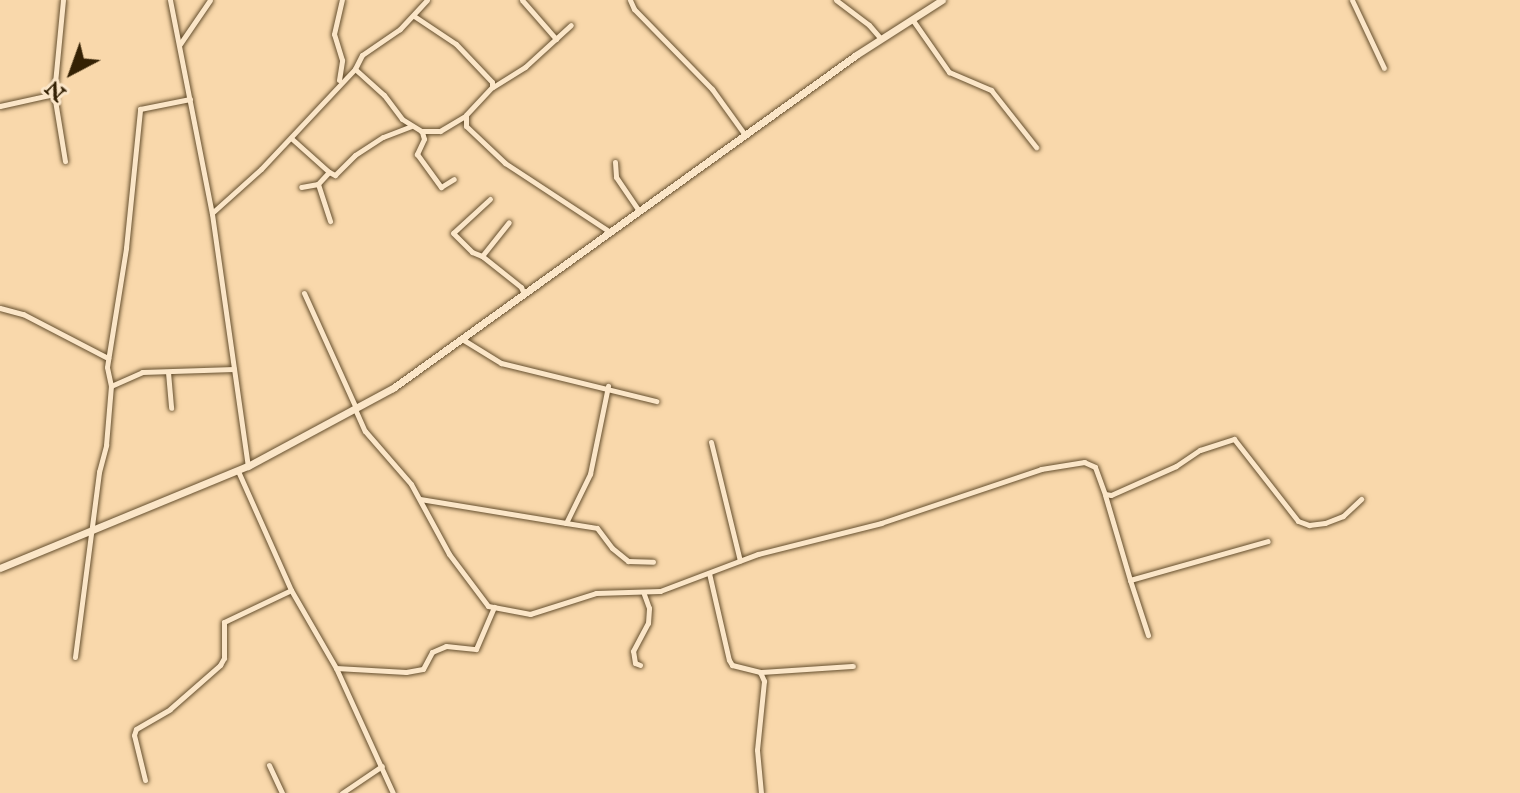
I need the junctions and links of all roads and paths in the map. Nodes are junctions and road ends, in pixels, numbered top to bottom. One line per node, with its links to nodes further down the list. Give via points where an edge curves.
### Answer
1 (63, 0): 21 (street)
2 (170, 0): 16 (street)
3 (210, 0): 16 (street)
4 (342, 0): 19 (street, via 334,34 341,76)
5 (427, 0): 11 (street)
6 (522, 0): 14 (street)
7 (630, 0): 29 (street, via 712,89)
8 (836, 0): 15 (street)
9 (942, 0): 12 (street)
10 (1352, 0): 17 (street)
11 (414, 16): 18 (street, via 362,55); 20 (street, via 456,44)
12 (911, 18): 15 (street); 31 (street, via 949,72 991,90)
13 (571, 25): 14 (street)
14 (556, 39): 20 (street)
15 (881, 40): 29 (street)
16 (179, 45): 22 (street)
17 (1384, 68)
18 (355, 69): 19 (street); 26 (street)
19 (334, 87): 30 (street)
20 (492, 87): 24 (street)
21 (54, 94): 23 (street); 32 (street)
22 (190, 99): 40 (street); 49 (street, via 140,109)
23 (0, 106)
24 (466, 115): 25 (street); 27 (street)
25 (455, 123): 27 (street); 28 (street, via 431,134)
26 (413, 126): 28 (street); 34 (street, via 383,137 335,175)
27 (466, 126): 43 (street, via 505,163)
28 (421, 131): 35 (street, via 424,139 417,154 441,187)
29 (745, 135): 39 (street)
30 (291, 138): 34 (street); 40 (street)
31 (1036, 147)
32 (65, 161)
33 (615, 162): 39 (street, via 616,177)
34 (329, 172): 36 (street)
35 (454, 179)
36 (318, 184): 37 (street); 41 (street)
37 (301, 187)
38 (490, 199): 44 (street, via 453,233)
39 (639, 211): 43 (street)
40 (212, 214): 50 (street)
41 (330, 221)
42 (509, 222): 44 (street)
43 (610, 232): 46 (street)
44 (482, 256): 46 (street)
45 (304, 293): 56 (street)
46 (524, 295): 48 (street)
47 (0, 308): 49 (street, via 23,314)
48 (462, 339): 53 (street, via 501,363); 56 (street)
49 (108, 358): 52 (street)
50 (234, 369): 51 (street); 58 (street)
51 (168, 372): 52 (street, via 142,372); 55 (street)
52 (111, 386): 64 (street)
53 (608, 386): 54 (street); 63 (street, via 590,474)
54 (656, 401)
55 (171, 408)
56 (356, 409): 58 (street); 61 (street, via 365,431)
57 (711, 442): 66 (street)
58 (248, 466): 59 (street)
59 (237, 470): 64 (street); 71 (street)
60 (1105, 494): 62 (street, via 1234,439 1298,521 1325,523 1343,516); 66 (street, via 1095,467 1084,462 1041,469 881,523); 70 (street)
61 (419, 499): 63 (street); 73 (street, via 449,554)
62 (1361, 499)
63 (566, 523): 67 (street, via 597,528 628,561)
64 (91, 533): 68 (street); 75 (street)
65 (1268, 541): 70 (street)
66 (740, 561): 69 (street)
67 (653, 562)
68 (0, 568)
69 (709, 573): 72 (street); 79 (street, via 729,660)
70 (1130, 580): 74 (street)
71 (291, 590): 78 (street); 82 (street, via 224,622 220,665 170,709 136,729)
72 (644, 594): 73 (street, via 596,593 530,614); 76 (street, via 648,623 633,651)
73 (494, 607): 78 (street, via 476,649 446,646 432,652 423,669 406,672)
74 (1148, 635)
75 (75, 657)
76 (640, 665)
77 (853, 666): 79 (street)
78 (336, 668): 81 (street)
79 (760, 672): 86 (street)
80 (269, 765): 83 (street)
81 (382, 766): 84 (street); 85 (street)
82 (145, 780)
83 (282, 793)
84 (342, 793)
85 (393, 793)
86 (761, 793)

